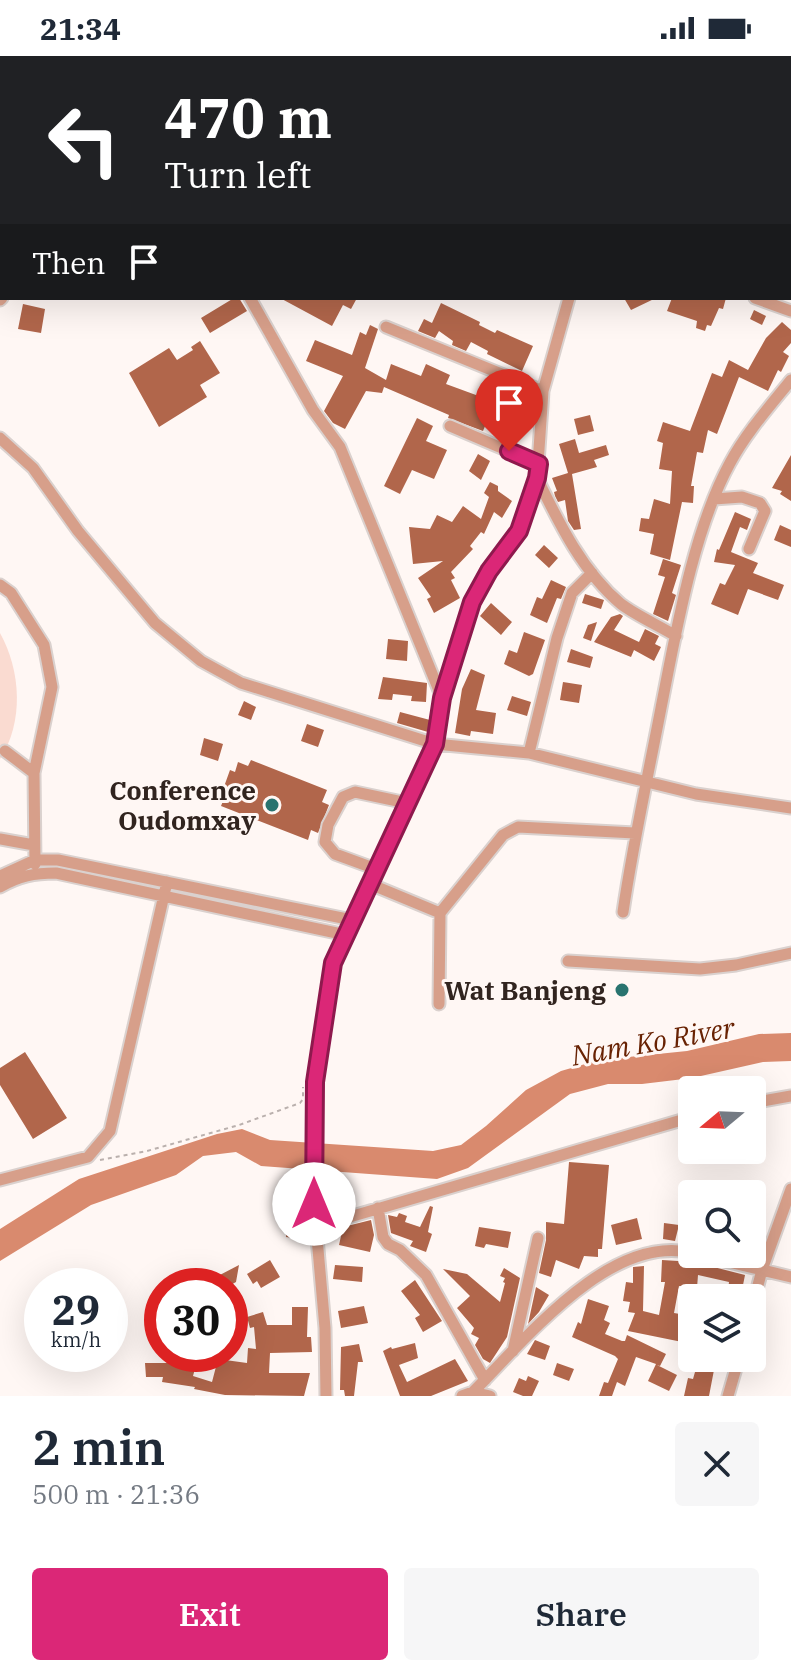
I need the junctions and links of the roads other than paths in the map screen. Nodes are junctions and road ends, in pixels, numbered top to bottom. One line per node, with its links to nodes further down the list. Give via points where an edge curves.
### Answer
1 (251, 300): 17 (street, via 340,447)
2 (568, 300): 7 (street)
3 (761, 300): 4 (street)
4 (791, 311)
5 (386, 327): 7 (street)
6 (791, 380): 12 (street, via 750,431)
7 (543, 391): 10 (street)
8 (450, 426): 10 (street)
9 (0, 438): 18 (street, via 33,468 155,623 201,661 241,683)
10 (539, 464): 11 (street)
11 (537, 478): 14 (street, via 562,530); 17 (street, via 519,531 472,602)
12 (714, 499): 13 (street, via 742,497 760,503 765,511); 16 (street)
13 (749, 549)
14 (592, 573): 16 (street, via 622,604); 20 (street, via 572,593)
15 (0, 585): 21 (street, via 11,593 44,645 52,687)
16 (676, 636): 22 (street)
17 (442, 698): 18 (street)
18 (435, 744): 20 (street); 23 (street)
19 (5, 751): 21 (street)
20 (529, 753): 22 (street)
21 (34, 773): 27 (street)
22 (647, 782): 24 (street); 25 (street)
23 (407, 803): 29 (street); 29 (street, via 355,792 343,797 328,825 325,842 335,854)
24 (791, 808)
25 (635, 833): 36 (street); 37 (street, via 518,827 503,835)
26 (0, 839): 27 (street)
27 (34, 845): 28 (street)
28 (35, 860): 30 (street); 31 (street); 32 (street)
29 (376, 869): 33 (street)
30 (34, 873): 34 (street); 35 (street)
31 (0, 876)
32 (167, 882): 35 (street); 38 (street)
33 (370, 884): 37 (street); 38 (street)
34 (0, 887)
35 (165, 896): 39 (street); 46 (street, via 110,1131 88,1157)
36 (623, 912)
37 (440, 913): 42 (street)
38 (352, 920): 39 (street)
39 (346, 935): 49 (street, via 333,963 314,1085)
40 (791, 953): 41 (street, via 700,969)
41 (568, 961)
42 (439, 1004)
43 (791, 1096): 44 (street)
44 (766, 1100)
45 (678, 1121): 48 (street)
46 (0, 1180)
47 (791, 1189): 53 (street)
48 (378, 1208): 49 (street); 58 (street, via 383,1237 426,1275)
49 (316, 1223): 59 (street)
50 (538, 1238): 56 (street)
51 (678, 1250): 56 (street, via 625,1260 588,1282)
52 (754, 1268): 53 (street)
53 (762, 1270): 54 (street); 55 (street)
54 (791, 1277)
55 (758, 1284)
56 (513, 1352): 58 (street)
57 (735, 1372): 62 (street)
58 (485, 1380): 60 (street)
59 (326, 1393)
60 (467, 1394): 61 (street)
61 (490, 1396)
62 (728, 1396)

